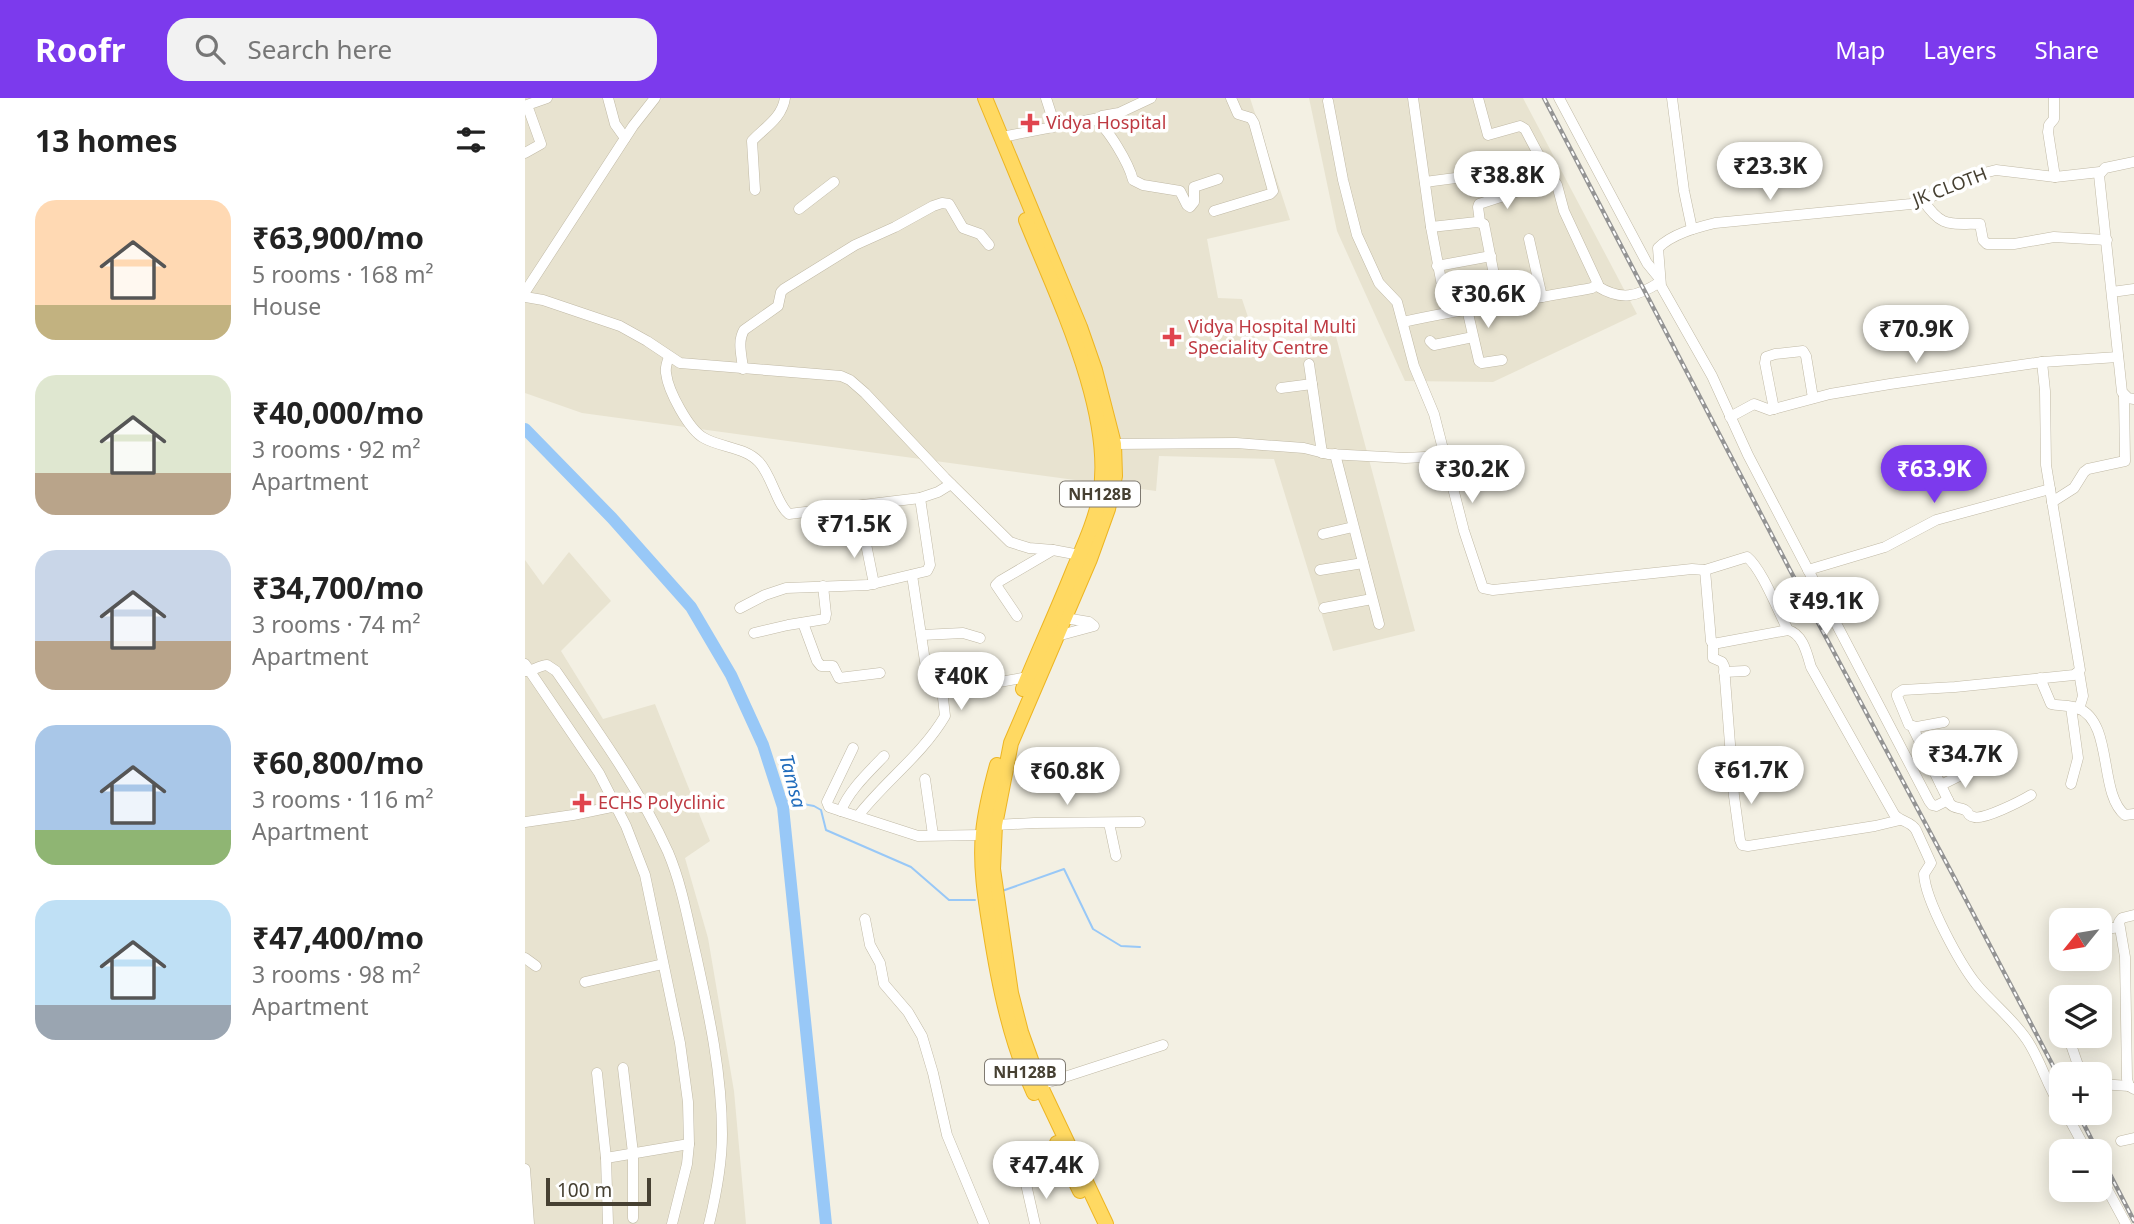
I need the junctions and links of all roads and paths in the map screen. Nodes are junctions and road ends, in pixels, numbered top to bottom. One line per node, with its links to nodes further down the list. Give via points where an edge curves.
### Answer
1 (547, 98): 21 (street, via 527,105 541,144)
2 (608, 98): 20 (street)
3 (655, 98): 20 (street)
4 (785, 98): 29 (street, via 773,122 752,141)
5 (976, 98): 78 (highway, NH128B, via 1078,351 1097,416 1103,444 1102,476)
6 (985, 98): 19 (highway, NH128B)
7 (1046, 98): 18 (street)
8 (1151, 98): 16 (street)
9 (1231, 98): 33 (street, via 1238,114 1254,123 1272,191)
10 (1413, 98): 28 (street)
11 (1478, 98): 43 (street, via 1488,135 1520,126 1525,129 1557,185)
12 (1559, 98): 42 (street)
13 (1672, 98): 36 (street)
14 (2053, 98): 25 (street, via 2054,119 2048,132)
15 (1328, 101): 51 (street, via 1357,235 1379,284 1397,302)
16 (1126, 103): 17 (street, via 1119,113)
17 (1096, 120): 18 (street); 26 (street, via 1117,146 1133,180 1143,185 1180,191 1192,205 1193,187)
18 (1055, 126): 19 (street)
19 (1002, 137): 66 (highway, NH128B, via 1080,327)
20 (625, 138): 46 (street)
21 (525, 153)
22 (2134, 162): 23 (street, JK CLOTH)
23 (2099, 172): 25 (street, JK CLOTH); 38 (street)
24 (1464, 177): 28 (street)
25 (2055, 177): 31 (street, JK CLOTH, via 1987,172)
26 (1218, 179)
27 (834, 182): 32 (street)
28 (1425, 182): 35 (street)
29 (755, 190)
30 (1519, 191): 34 (street, via 1478,205)
31 (1923, 200): 36 (street, JK CLOTH); 38 (street, via 1939,220 1980,224 1987,244 2049,238)
32 (799, 209)
33 (1214, 211)
34 (1480, 222): 35 (street); 40 (street)
35 (1431, 227): 41 (street)
36 (1692, 229): 42 (street, JK CLOTH, via 1658,248)
37 (1528, 239): 47 (street)
38 (2107, 240): 45 (street)
39 (989, 245): 59 (street, via 983,236 963,228 949,204 929,208 848,249 784,289 778,306 741,335)
40 (1491, 256): 41 (street); 48 (street)
41 (1437, 266): 50 (street)
42 (1660, 280): 43 (street, via 1644,292 1630,295 1612,294); 65 (street)
43 (1597, 286): 47 (street)
44 (2134, 289): 45 (street)
45 (2112, 292): 55 (street)
46 (525, 295): 54 (street, via 621,326)
47 (1542, 297): 48 (street)
48 (1500, 305): 49 (street)
49 (1467, 309): 50 (street); 52 (street)
50 (1447, 312): 51 (street)
51 (1403, 322): 69 (street)
52 (1473, 337): 53 (street, via 1434,345); 56 (street, via 1480,363)
53 (1430, 341)
54 (669, 357): 59 (street, via 680,363); 72 (street, via 668,380 691,426 704,438 754,457 786,512)
55 (2118, 357): 57 (street); 63 (street, via 2122,392)
56 (1502, 360)
57 (2042, 362): 62 (street); 71 (street)
58 (1309, 364): 60 (street)
59 (743, 369): 70 (street, via 832,374 850,380)
60 (1312, 384): 61 (street); 67 (street)
61 (1281, 388)
62 (1813, 398): 64 (street); 64 (street, via 1803,351 1771,355 1765,363)
63 (2129, 398): 73 (street, via 2125,461 2088,469 2074,488)
64 (1774, 409): 65 (street, via 1754,404)
65 (1730, 417): 82 (street)
66 (1114, 444): 67 (street, via 1236,443); 78 (highway, NH128B, via 1115,477 1108,509)
67 (1322, 453): 68 (street)
68 (1335, 454): 69 (street); 74 (street)
69 (1444, 456): 81 (street, via 1483,588)
70 (951, 484): 72 (street); 77 (street, via 1010,542)
71 (2050, 489): 73 (street); 82 (street, via 1935,520 1885,547)
72 (920, 498): 83 (street, via 930,568)
73 (2052, 502): 102 (street)
74 (1353, 527): 76 (street); 79 (street)
75 (863, 529): 84 (street)
76 (1324, 534)
77 (1053, 550): 78 (street); 89 (street, via 996,585)
78 (1085, 556): 90 (highway, NH128B); 104 (highway, NH128B)
79 (1363, 563): 80 (street); 86 (street)
80 (1320, 570)
81 (1705, 570): 93 (street, via 1747,557); 98 (street)
82 (1808, 570): 117 (street, via 1929,801 1936,806)
83 (912, 575): 84 (street); 95 (street)
84 (874, 584): 85 (street)
85 (823, 586): 87 (street, via 780,589); 91 (street, via 826,618)
86 (1373, 600): 88 (street); 92 (street)
87 (740, 608)
88 (1324, 608)
89 (1017, 616)
90 (1065, 618): 96 (highway, NH128B); 96 (street, via 1094,626)
91 (803, 623): 94 (street); 103 (street, via 817,661 821,666 833,666 839,678)
92 (1379, 624)
93 (1788, 630): 98 (street); 124 (street, via 1797,634 1811,667)
94 (754, 633)
95 (922, 635): 97 (street, via 963,633); 106 (street, via 928,674)
96 (1057, 636): 127 (highway, NH128B, via 1011,743)
97 (980, 638)
98 (1713, 644): 101 (street, via 1713,658 1722,662)
99 (527, 669): 118 (street, via 599,773); 119 (street, via 547,665 555,671)
100 (1745, 671): 101 (street)
101 (1724, 672): 124 (street, via 1742,845)
102 (2079, 672): 105 (street); 107 (street, via 2083,696)
103 (880, 673)
104 (1028, 677): 106 (street, via 966,688); 129 (highway, NH128B, via 1005,737)
105 (2040, 678): 107 (street, via 2051,704); 109 (street, via 1901,690 1897,696)
106 (941, 687): 122 (street, via 944,719)
107 (2075, 708): 114 (street, via 2078,758); 121 (street, via 2088,716 2100,737 2119,809 2125,815)
108 (1944, 722): 109 (street)
109 (1912, 726): 115 (street)
110 (853, 748): 120 (street, via 827,802)
111 (884, 756): 120 (street)
112 (1975, 768): 115 (street)
113 (925, 779): 128 (street)
114 (2071, 784)
115 (1941, 785): 117 (street)
116 (2031, 795): 117 (street, via 1975,817 1954,808)
117 (1948, 800)
118 (616, 806): 119 (street); 123 (street); 136 (street, via 645,875)
119 (643, 807): 159 (street, via 678,878 709,1015 722,1135)
120 (841, 811): 122 (street)
121 (2134, 814)
122 (858, 816): 128 (street, via 910,834)
123 (526, 819)
124 (1900, 820): 142 (street, via 1914,826 1929,855 1931,863 1924,880 1962,964 2028,1042)
125 (1140, 822): 126 (street)
126 (1109, 823): 127 (street); 130 (street)
127 (995, 825): 143 (highway, NH128B, via 993,869 1011,993)
128 (933, 835): 129 (street)
129 (983, 835): 162 (highway, NH128B, via 985,892 1007,1022 1023,1069)
130 (1116, 856)
131 (2134, 915): 133 (street, via 2122,918)
132 (865, 919): 160 (street, via 884,984 919,1030 950,1144)
133 (2119, 927): 134 (street); 145 (street, via 2125,957 2127,1079)
134 (2112, 928)
135 (525, 958): 137 (street)
136 (663, 964): 138 (street); 148 (street, via 680,1043)
137 (536, 967)
138 (585, 982)
139 (1163, 1045): 143 (street)
140 (624, 1068): 149 (street)
141 (597, 1073): 150 (street)
142 (2049, 1083)
143 (1040, 1085): 163 (highway, NH128B)
144 (2112, 1086): 145 (street)
145 (2131, 1088)
146 (2134, 1138): 147 (street)
147 (2121, 1141)
148 (689, 1144): 149 (street); 158 (street)
149 (633, 1153): 150 (street); 155 (street)
150 (606, 1158): 157 (street)
151 (525, 1169): 154 (street)
152 (1026, 1184): 161 (street)
153 (2112, 1198): 164 (street)
154 (526, 1202): 156 (street)
155 (633, 1218)
156 (529, 1224)
157 (608, 1224)
158 (673, 1224)
159 (709, 1224)
160 (984, 1224)
161 (1035, 1224)
162 (1095, 1224)
163 (1106, 1224)
164 (2126, 1224)

